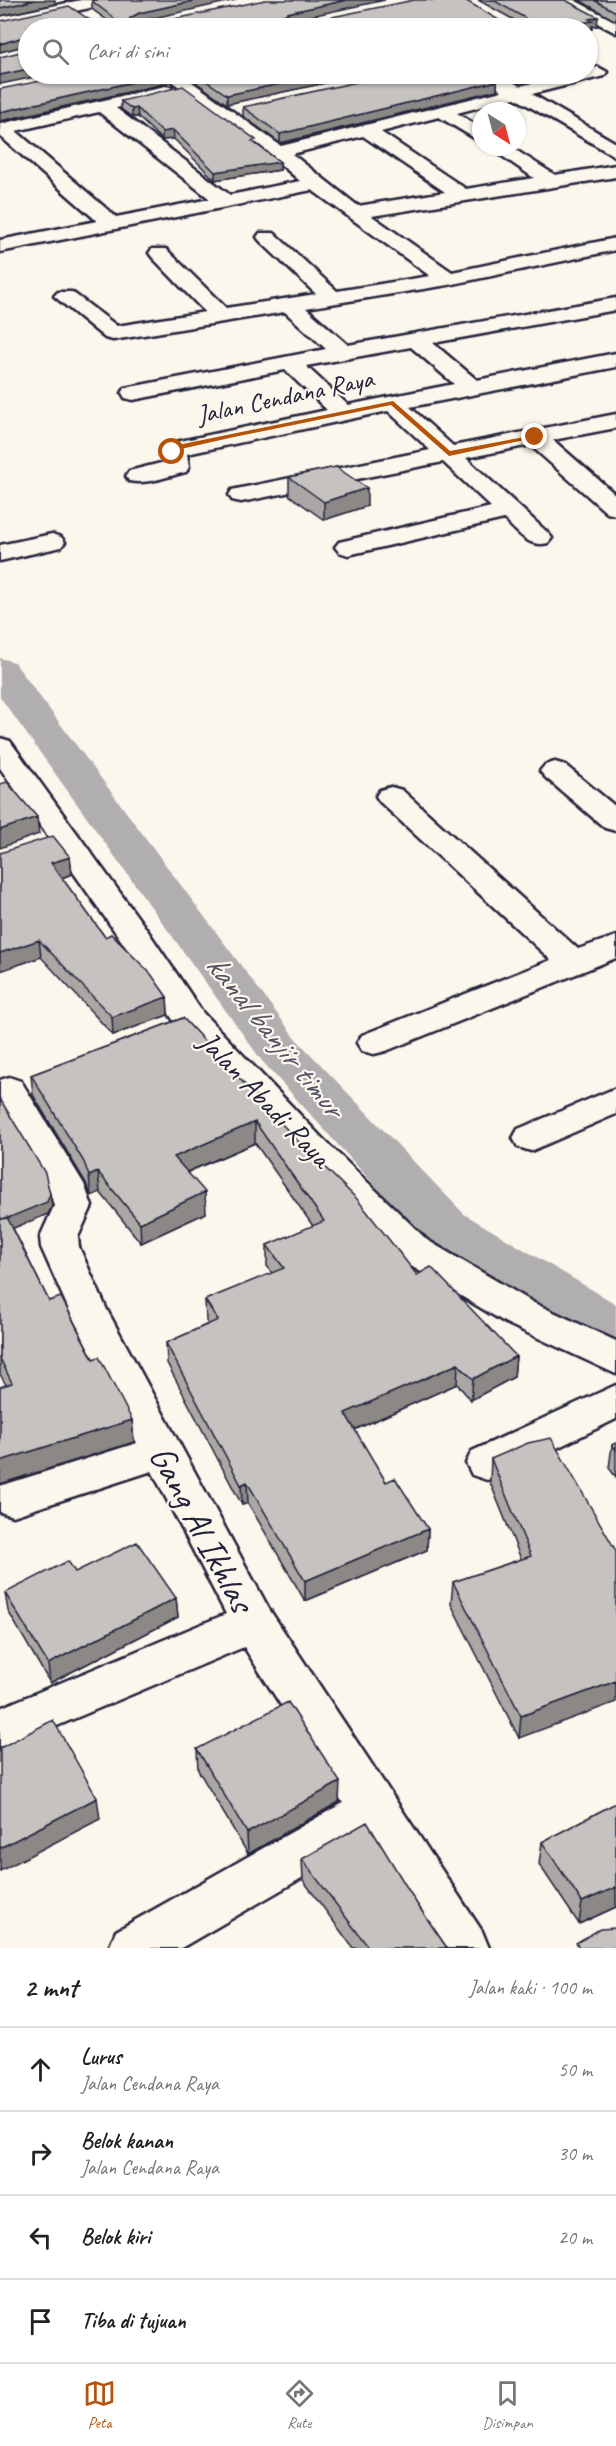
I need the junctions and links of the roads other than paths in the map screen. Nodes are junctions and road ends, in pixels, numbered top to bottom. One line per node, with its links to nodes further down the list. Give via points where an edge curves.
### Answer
1 (104, 0): 3 (street)
2 (562, 0): 5 (street)
3 (68, 3): 6 (street); 9 (street)
4 (605, 7): 5 (street)
5 (583, 10): 7 (street)
6 (89, 18)
7 (598, 18)
8 (598, 18): 10 (street)
9 (0, 22)
10 (616, 28)
11 (598, 72): 12 (street)
12 (616, 82)
13 (184, 84): 16 (street)
14 (504, 84): 17 (street)
15 (544, 84): 17 (street)
16 (187, 86): 18 (street); 21 (street)
17 (518, 92): 20 (street); 25 (street)
18 (103, 106): 22 (street); 32 (street)
19 (248, 107): 21 (street)
20 (442, 111): 23 (street); 24 (street)
21 (226, 112): 26 (street)
22 (2, 129): 34 (street)
23 (366, 130): 26 (street); 31 (street)
24 (472, 130)
25 (616, 151)
26 (278, 152): 30 (street)
27 (512, 156): 29 (street)
28 (616, 171): 29 (street)
29 (550, 180): 31 (street)
30 (315, 184): 32 (street); 33 (street)
31 (461, 194): 33 (street)
32 (228, 203): 34 (street)
33 (357, 212): 39 (street)
34 (112, 224): 37 (street)
35 (267, 237): 41 (street)
36 (616, 244): 39 (street)
37 (1, 245)
38 (159, 254): 44 (street)
39 (448, 279): 41 (street)
40 (65, 296): 44 (street, via 113,333)
41 (332, 297): 42 (street)
42 (289, 304): 44 (street); 46 (street)
43 (616, 304): 45 (street)
44 (221, 316)
45 (416, 340): 46 (street); 49 (street)
46 (344, 352): 48 (street)
47 (616, 360): 49 (street)
48 (290, 363): 50 (street); 52 (street)
49 (471, 387): 51 (street)
50 (133, 393)
51 (393, 403): 52 (street, Jalan Cendana Raya); 55 (street, Jalan Cendana Raya)
52 (342, 412): 56 (street, Jalan Cendana Raya, via 178,447 172,452 177,466)
53 (616, 421): 54 (street)
54 (535, 437): 55 (street); 58 (street)
55 (449, 453): 57 (street); 59 (street, Jalan Cendana Raya)
56 (138, 476)
57 (241, 495)
58 (616, 508)
59 (508, 511): 60 (street, Jalan Cendana Raya); 62 (street)
60 (539, 538)
61 (52, 542): 63 (street)
62 (348, 547)
63 (0, 553)
64 (0, 747): 70 (street, Jalan Abadi Raya, via 53,842 136,937)
65 (555, 771): 67 (street)
66 (391, 796): 69 (street)
67 (616, 822)
68 (616, 946): 69 (street)
69 (575, 964): 72 (street)
70 (190, 1020): 71 (street); 76 (street, Jalan Abadi Raya, via 309,1147 414,1250 520,1313)
71 (158, 1033)
72 (374, 1042)
73 (16, 1086): 78 (street, Gang Al Ikhlas, via 73,1206 59,1237 64,1259)
74 (616, 1100): 75 (street)
75 (531, 1138)
76 (616, 1359)
77 (616, 1401): 79 (street)
78 (163, 1451): 80 (street); 81 (street, Gang Al Ikhlas)
79 (487, 1463)
80 (13, 1499)
81 (253, 1623): 82 (street); 83 (street, Gang Al Ikhlas)
82 (0, 1729)
83 (374, 1810): 84 (street); 85 (street, Gang Al Ikhlas)
84 (134, 1948)
85 (464, 1948)

